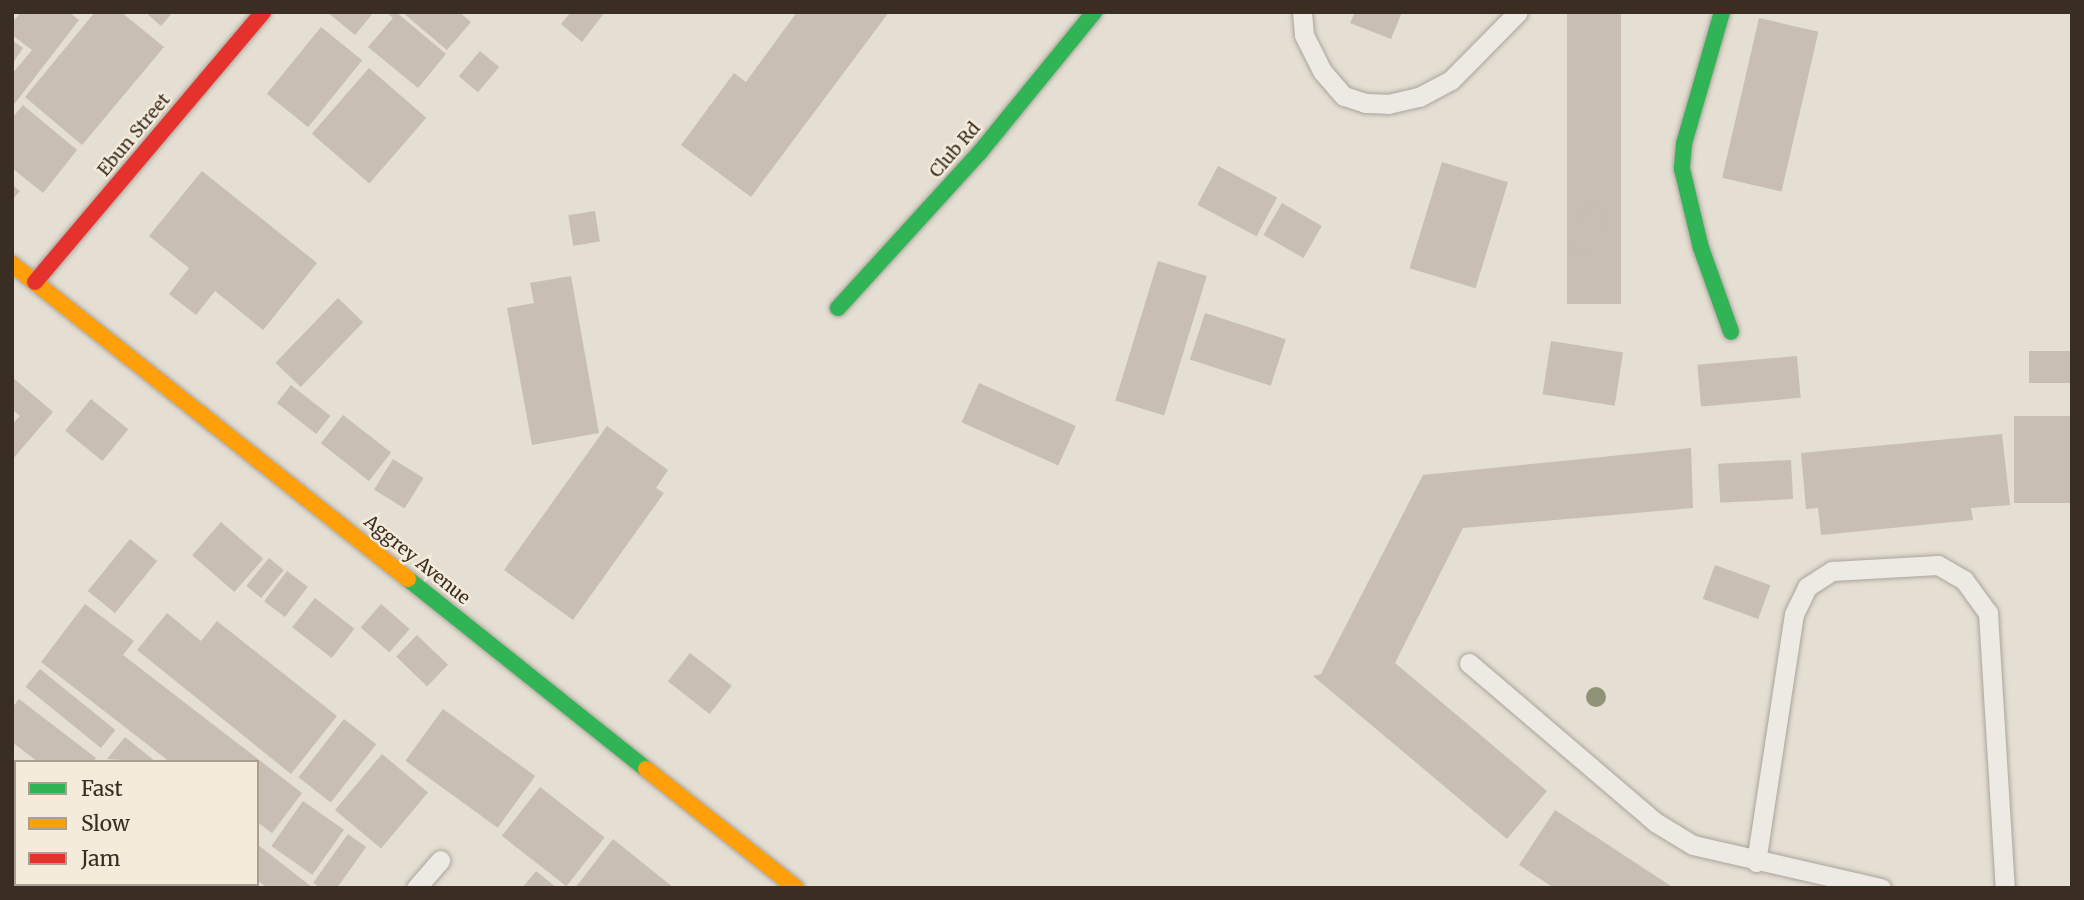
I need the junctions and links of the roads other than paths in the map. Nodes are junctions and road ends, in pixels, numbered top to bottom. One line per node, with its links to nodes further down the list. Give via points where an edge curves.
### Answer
1 (262, 12): 7 (street, Ebun Street)
2 (1094, 12): 8 (street, Club Rd, via 980,152)
3 (1302, 12): 4 (lane, via 1304,35 1322,71 1344,96 1388,104 1419,97 1451,80)
4 (1518, 12)
5 (1722, 12): 9 (street, via 1684,144 1682,169 1701,248)
6 (12, 264): 7 (street, Aggrey Avenue)
7 (35, 282): 14 (street, Aggrey Avenue)
8 (838, 307)
9 (1731, 332)
10 (1468, 663): 12 (lane, via 1656,822 1693,845)
11 (440, 860): 13 (lane)
12 (1756, 862): 15 (lane); 16 (lane, via 1794,614 1807,587 1832,571 1938,565 1964,580 1988,613)
13 (416, 888)
14 (796, 888)
15 (1881, 888)
16 (2005, 888)

